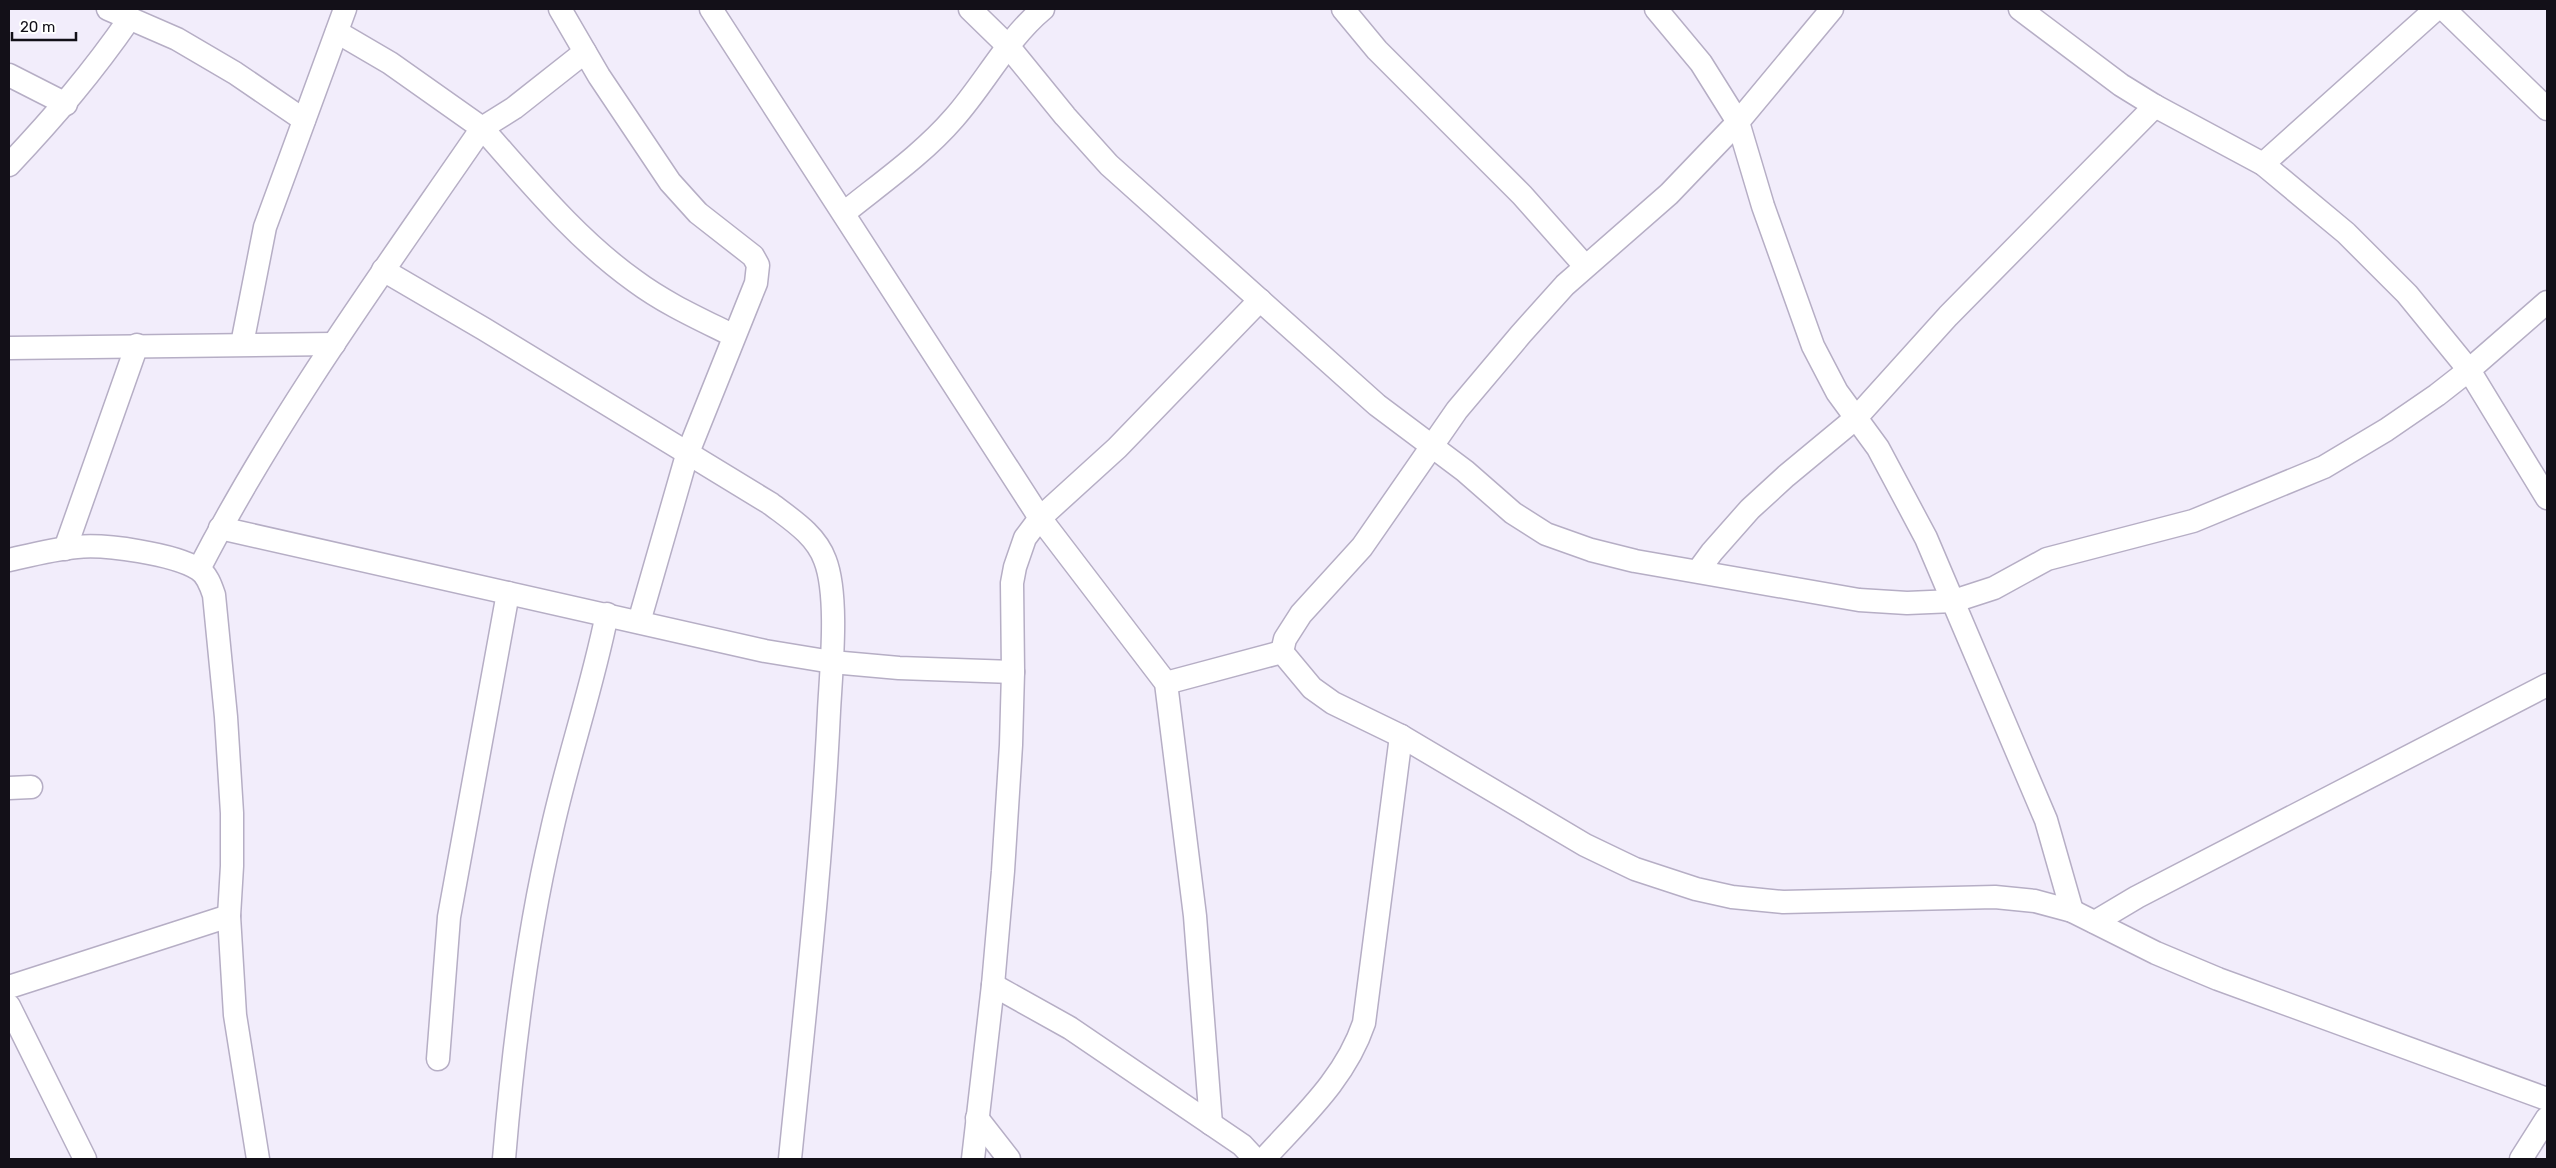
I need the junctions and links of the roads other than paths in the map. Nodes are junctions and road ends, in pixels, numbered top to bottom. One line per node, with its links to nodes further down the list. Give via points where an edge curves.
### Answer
1 (108, 9): 13 (street)
2 (344, 9): 14 (street)
3 (560, 9): 16 (street)
4 (712, 9): 26 (street)
5 (970, 9): 15 (street)
6 (1043, 9): 15 (street)
7 (1343, 9): 27 (street, via 1377,50 1522,195)
8 (1656, 9): 22 (street, via 1701,63)
9 (1832, 9): 22 (street)
10 (2020, 9): 19 (street, via 2073,51)
11 (2436, 9): 24 (street)
12 (2444, 9): 20 (street)
13 (130, 18): 18 (street); 21 (street, via 219,63)
14 (337, 32): 21 (street); 23 (street, via 390,63)
15 (1008, 46): 26 (street, via 984,83 952,120); 29 (street, via 1109,165)
16 (585, 52): 23 (street, via 514,108); 31 (street, via 683,199 753,256 758,265 756,283)
17 (9, 75): 18 (street)
18 (66, 104): 25 (street)
19 (2155, 106): 24 (street); 37 (street, via 1948,316)
20 (2547, 109)
21 (304, 120): 32 (street, via 265,228)
22 (1738, 122): 27 (street, via 1669,194); 37 (street, via 1813,346 1836,392)
23 (482, 128): 28 (street); 31 (street, via 568,224 608,260 673,306)
24 (2263, 164): 36 (street, via 2346,233 2407,294)
25 (9, 165)
26 (844, 213): 41 (street)
27 (1585, 266): 38 (street, via 1521,334 1457,410)
28 (383, 270): 33 (street); 39 (street)
29 (1260, 300): 38 (street, via 1377,404); 41 (street, via 1117,448)
30 (2547, 302): 36 (street)
31 (734, 336): 39 (street)
32 (242, 344): 33 (street); 34 (street)
33 (334, 344): 42 (street, via 267,447)
34 (137, 345): 35 (street); 43 (street)
35 (9, 348)
36 (2469, 370): 40 (street); 48 (street, via 2386,430 2324,467 2193,521 2047,559 1994,588)
37 (1856, 418): 46 (street, via 1750,510); 48 (street, via 1878,448 1906,498)
38 (1433, 445): 46 (street, via 1513,513 1546,534 1635,561); 51 (street, via 1362,547 1292,626)
39 (687, 455): 50 (street); 52 (street, via 771,504 797,523 820,549 830,576)
40 (2547, 498)
41 (1040, 518): 53 (street, via 1025,538 1012,583); 54 (street)
42 (220, 528): 45 (street); 47 (street)
43 (65, 549): 44 (street); 45 (street, via 79,546 124,549 160,556)
44 (9, 560)
45 (199, 569): 60 (street, via 209,581 214,595 226,718 232,813)
46 (1698, 571): 48 (street, via 1859,600)
47 (508, 593): 49 (street); 65 (street, via 449,917)
48 (1954, 602): 59 (street, via 2046,820)
49 (607, 614): 50 (street); 72 (street, via 596,667 550,836 517,1021)
50 (639, 622): 52 (street, via 765,651)
51 (1282, 652): 54 (street); 56 (street, via 1312,688 1332,703)
52 (832, 662): 53 (street); 73 (street, via 821,844)
53 (1013, 672): 62 (street)
54 (1166, 683): 69 (street, via 1195,916)
55 (2547, 685): 61 (street, via 2137,897)
56 (1401, 736): 59 (street, via 1585,845 1635,869 1696,889 1732,897 1783,902 1995,896 2035,901); 77 (street, via 1364,1023 1358,1041 1336,1080)
57 (32, 787): 58 (street)
58 (9, 788)
59 (2072, 911): 61 (street)
60 (229, 916): 63 (street); 71 (street, via 235,1014)
61 (2095, 922): 66 (street, via 2156,954 2218,979)
62 (993, 985): 67 (street); 69 (street, via 1070,1028)
63 (9, 987)
64 (9, 1006): 70 (street)
65 (438, 1059)
66 (2547, 1099)
67 (977, 1118): 74 (street); 75 (street)
68 (2547, 1118): 78 (street)
69 (1211, 1124): 76 (street, via 1242,1145)
70 (85, 1159)
71 (258, 1159)
72 (504, 1159)
73 (790, 1159)
74 (972, 1159)
75 (1009, 1159)
76 (1255, 1159)
77 (1264, 1159)
78 (2521, 1159)

